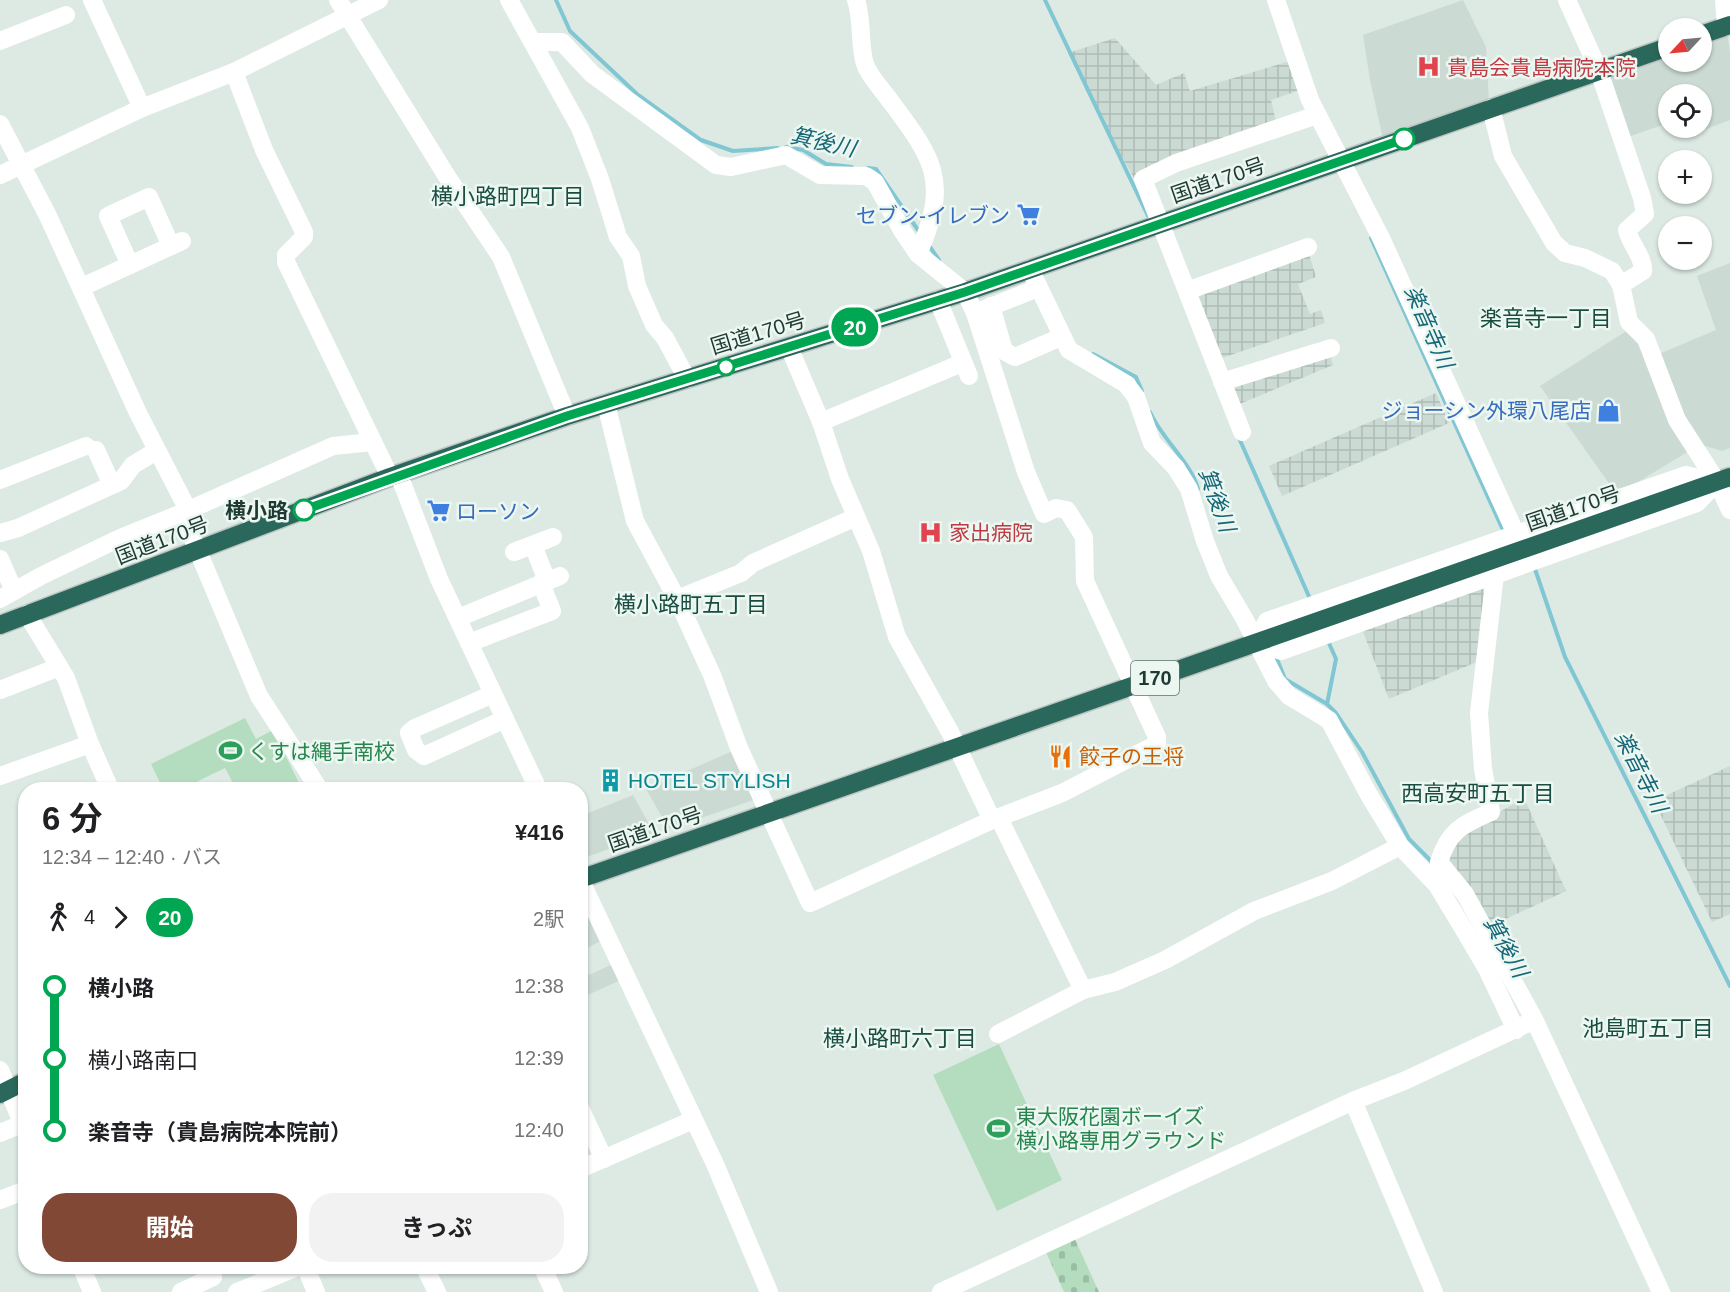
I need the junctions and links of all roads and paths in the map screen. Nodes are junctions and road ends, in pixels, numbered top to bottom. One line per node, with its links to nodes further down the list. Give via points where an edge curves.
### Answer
1 (92, 0): 18 (street)
2 (338, 0): 10 (street)
3 (379, 0): 10 (street)
4 (509, 0): 14 (street)
5 (856, 0): 27 (street, via 865,64 918,139 934,172 931,225)
6 (1276, 0): 20 (street)
7 (1567, 0): 16 (street)
8 (1724, 0): 11 (street)
9 (66, 15): 13 (street)
10 (347, 16): 17 (street); 43 (street, via 501,257)
11 (1728, 26): 12 (highway)
12 (1712, 31)
13 (0, 41)
14 (534, 42): 27 (street, via 562,42 592,74 716,165 731,167 786,155 820,175 866,176 875,182); 40 (street, via 579,128 618,237 631,256 637,286 654,325)
15 (1658, 50): 16 (highway, 国道170号)
16 (1599, 70): 19 (highway, 国道170号); 30 (street, via 1645,214 1627,230 1644,264 1643,271)
17 (234, 72): 18 (street); 46 (street, via 264,150 304,232 304,237 286,255 286,262)
18 (142, 108): 23 (street)
19 (1491, 108): 22 (highway, 国道170号); 30 (street, via 1503,156 1554,243 1565,253 1612,271)
20 (1317, 115): 22 (street); 25 (street, via 1176,163 1143,179)
21 (0, 124): 23 (street)
22 (1339, 161): 25 (highway, 国道170号); 56 (street, via 1381,238)
23 (21, 166): 24 (street); 31 (street)
24 (0, 175)
25 (1162, 223): 29 (highway, 国道170号); 33 (street)
26 (1308, 247): 33 (street)
27 (918, 254): 34 (street)
28 (130, 265): 28 (street, via 108,216 149,197 177,244); 31 (street)
29 (1030, 269): 32 (street); 34 (highway, 国道170号)
30 (1621, 285): 49 (street, via 1629,322 1646,339 1677,420)
31 (82, 287): 47 (street)
32 (1038, 288): 36 (street); 37 (street)
33 (1187, 291): 41 (street)
34 (965, 292): 35 (highway, 国道170号); 36 (street)
35 (938, 300): 38 (highway, 国道170号); 44 (street, via 965,370)
36 (983, 309): 37 (street, via 1004,351 1015,357); 72 (street, via 1026,472 1044,514 1056,508 1067,510 1084,537 1085,581)
37 (1061, 337): 69 (street, via 1069,350 1126,384 1136,397 1152,443 1176,468 1189,489 1219,576)
38 (789, 347): 40 (highway, 国道170号); 44 (street)
39 (1331, 348): 41 (street)
40 (687, 379): 42 (highway, 国道170号)
41 (1222, 382): 45 (street)
42 (606, 404): 43 (highway, 国道170号); 65 (street, via 635,521)
43 (567, 416): 48 (highway, 国道170号)
44 (820, 422): 54 (street)
45 (1242, 432)
46 (373, 442): 48 (street); 53 (street, via 333,446)
47 (156, 451): 51 (street); 53 (street)
48 (394, 476): 59 (highway, 国道170号); 67 (street)
49 (1723, 479): 52 (street); 56 (street, via 1686,475); 62 (street, via 1697,503); 69 (highway, 国道170号 / 170)
50 (0, 480): 51 (street, via 91,448)
51 (112, 485): 55 (street)
52 (1730, 510)
53 (185, 512): 59 (street); 64 (street, via 120,538)
54 (856, 517): 65 (street, via 753,563 741,573); 77 (street, via 871,551 897,637)
55 (0, 533)
56 (1516, 534): 69 (street, via 1267,621)
57 (553, 537): 58 (street)
58 (532, 545): 60 (street); 63 (street)
59 (198, 552): 66 (highway, 国道170号); 80 (street, via 259,696)
60 (514, 552)
61 (0, 559): 64 (street)
62 (1495, 574): 69 (street, via 1281,651); 88 (street, via 1479,714 1491,812 1463,825 1445,843 1439,862 1465,894)
63 (549, 580): 67 (street); 70 (street, via 552,611)
64 (7, 595)
65 (677, 599): 82 (street)
66 (27, 614): 68 (highway, 国道170号); 71 (street)
67 (458, 618): 70 (street)
68 (0, 625)
69 (1256, 640): 72 (highway, 国道170号 / 170); 84 (street, via 1276,681 1289,696 1329,720)
70 (469, 643): 74 (street)
71 (59, 667): 73 (street); 76 (street)
72 (1134, 686): 77 (highway, 国道170号 / 170); 83 (street, via 1157,744 1062,793)
73 (0, 690)
74 (493, 694): 75 (street); 75 (street, via 414,728 409,733 416,750 424,756)
75 (505, 719): 81 (street)
76 (90, 744): 78 (street); 79 (street)
77 (959, 748): 82 (highway, 国道170号 / 170); 83 (street)
78 (0, 776)
79 (107, 782)
80 (314, 782)
81 (535, 782)
82 (771, 813): 83 (street, via 810,903); 85 (highway, 国道170号 / 170)
83 (995, 819): 87 (street)
84 (1400, 846): 87 (street, via 1332,881 1254,911 1165,960 1115,982); 89 (street, via 1437,885 1487,969)
85 (588, 876)
86 (588, 896): 96 (street)
87 (1083, 990): 90 (street)
88 (1534, 1019): 89 (street); 119 (street)
89 (1516, 1030): 94 (street)
90 (998, 1034)
91 (0, 1070): 93 (street)
92 (18, 1085): 93 (highway)
93 (4, 1091): 95 (street)
94 (1353, 1101): 117 (street); 118 (street)
95 (18, 1117)
96 (693, 1120): 100 (street); 116 (street, via 716,1164)
97 (588, 1125): 100 (street)
98 (18, 1129): 99 (street)
99 (0, 1133)
100 (604, 1159): 101 (street)
101 (588, 1166)
102 (18, 1193): 103 (street)
103 (0, 1200)
104 (84, 1274): 110 (street)
105 (281, 1274): 112 (street)
106 (308, 1274): 113 (street)
107 (428, 1274): 114 (street)
108 (546, 1274): 115 (street)
109 (213, 1278): 111 (street)
110 (92, 1292)
111 (181, 1292)
112 (237, 1292)
113 (316, 1292)
114 (436, 1292)
115 (554, 1292)
116 (769, 1292)
117 (941, 1292)
118 (1434, 1292)
119 (1661, 1292)

